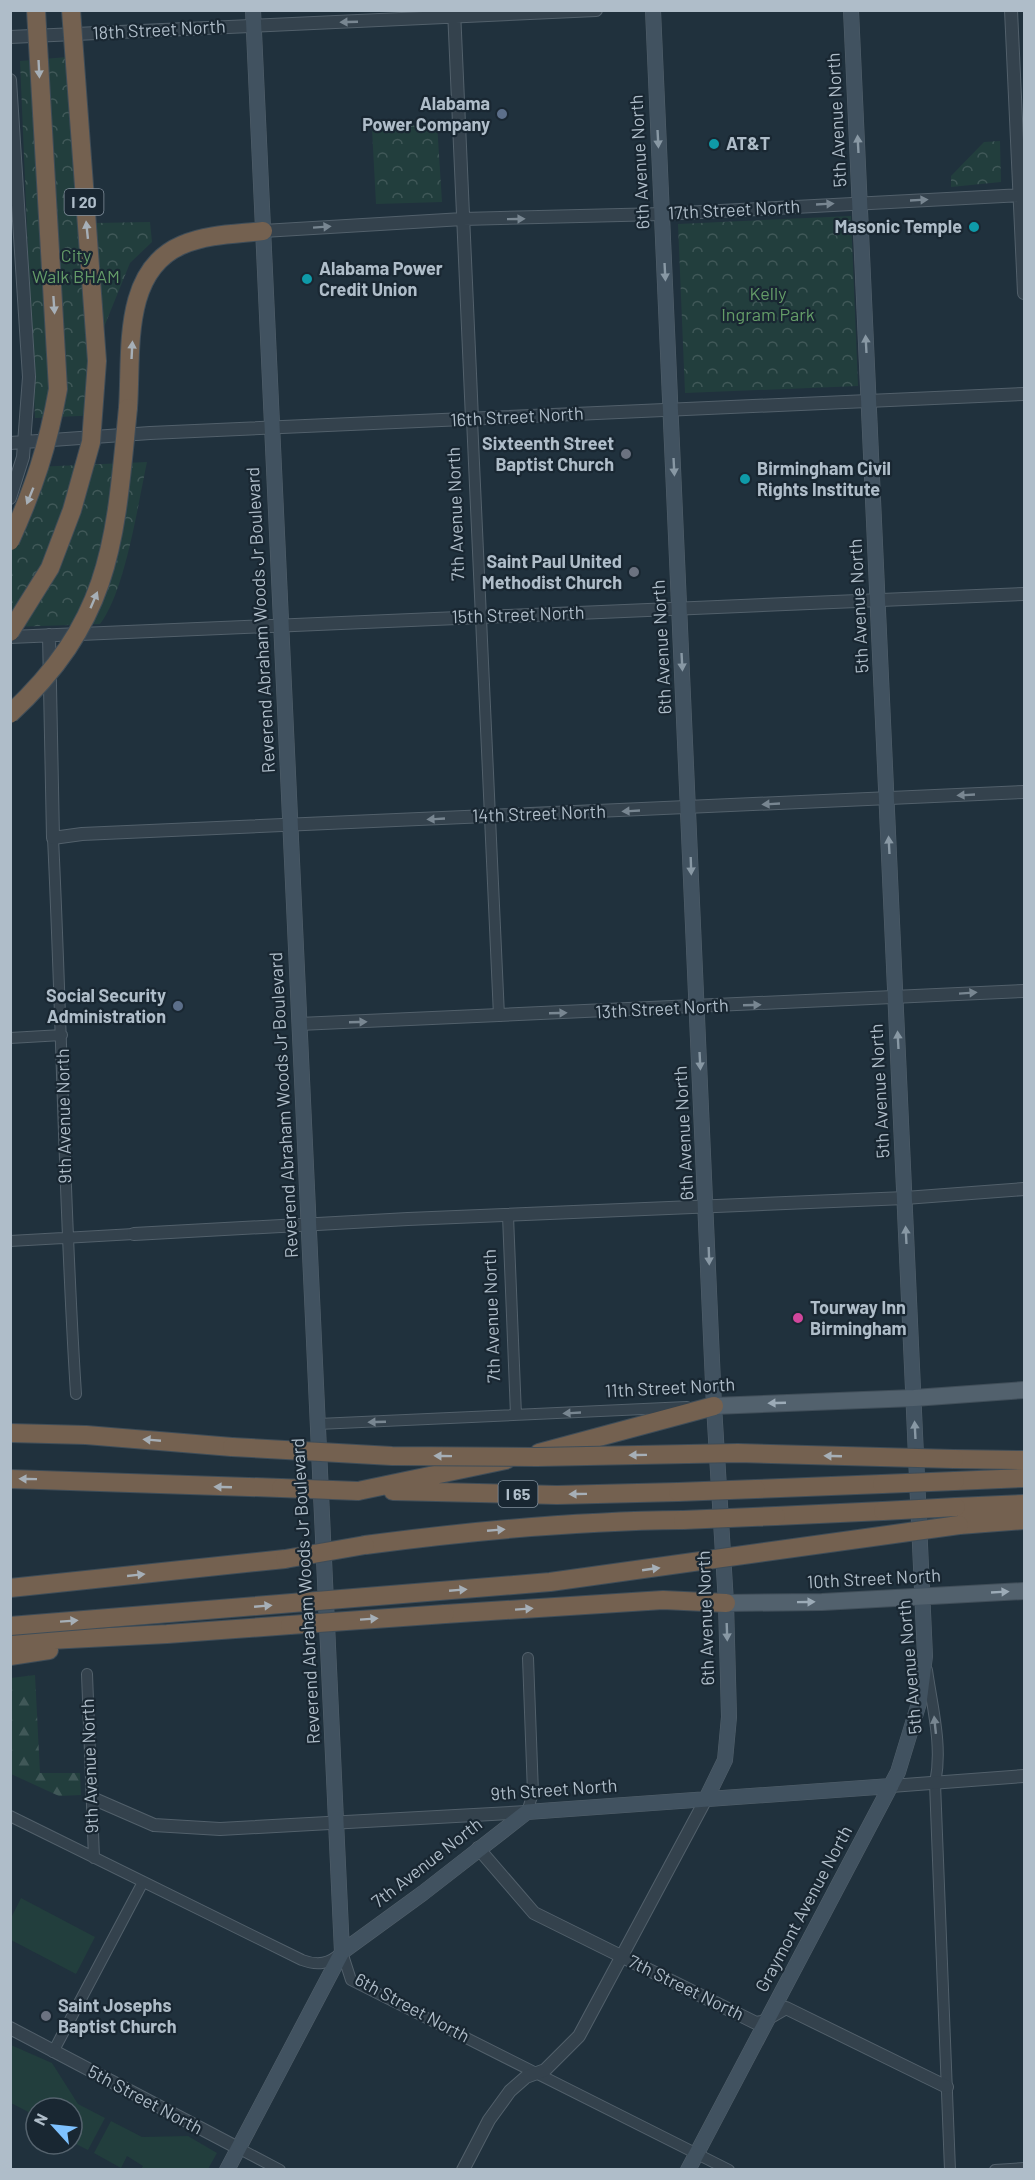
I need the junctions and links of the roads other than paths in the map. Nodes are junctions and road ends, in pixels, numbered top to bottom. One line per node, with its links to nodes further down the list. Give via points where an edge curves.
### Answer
1 (36, 10): 26 (highway, I 20, one-way to 26, bridge, via 58,389 49,442 33,492)
2 (71, 10): 32 (highway, I 20, one-way to 2, bridge, via 50,568 72,510 92,432 97,361 94,296 80,160)
3 (596, 10): 7 (street, 18th Street North)
4 (653, 10): 13 (main road, 6th Avenue North, one-way to 13)
5 (851, 10): 12 (main road, 5th Avenue North, one-way to 5)
6 (1011, 10): 11 (street)
7 (454, 14): 8 (street, 18th Street North, one-way to 8); 14 (street, 7th Avenue North)
8 (254, 18): 9 (street, 18th Street North); 15 (main road, Reverend Abraham Woods Jr Boulevard)
9 (10, 37)
10 (10, 80): 16 (street)
11 (1022, 195): 12 (street, 17th Street North, one-way to 11); 17 (street)
12 (860, 202): 13 (street, 17th Street North, one-way to 12); 19 (main road, 5th Avenue North, one-way to 12)
13 (662, 214): 14 (street, 17th Street North, one-way to 13); 20 (main road, 6th Avenue North, one-way to 20)
14 (463, 219): 15 (street, 17th Street North, one-way to 14); 21 (street, 7th Avenue North)
15 (263, 231): 22 (main road, Reverend Abraham Woods Jr Boulevard); 35 (highway, one-way to 15, bridge, via 54,670 68,650 82,628 105,573 115,531 133,322 146,274 158,260 183,244)
16 (15, 239): 23 (street, via 28,377)
17 (1024, 293)
18 (1024, 394): 19 (street, 16th Street North)
19 (869, 402): 20 (street, 16th Street North); 28 (main road, 5th Avenue North)
20 (671, 412): 21 (street, 16th Street North); 29 (main road, 6th Avenue North, one-way to 29)
21 (472, 419): 22 (street, 16th Street North); 30 (street, 7th Avenue North)
22 (272, 428): 23 (street, 16th Street North); 31 (main road, Reverend Abraham Woods Jr Boulevard)
23 (25, 440): 24 (street, 16th Street North); 25 (street, via 22,467)
24 (10, 443)
25 (10, 498)
26 (10, 541)
27 (1024, 594): 28 (street, 15th Street North)
28 (878, 600): 29 (street, 15th Street North); 37 (main road, 5th Avenue North)
29 (680, 608): 30 (street, 15th Street North); 38 (main road, 6th Avenue North, one-way to 38)
30 (480, 617): 31 (street, 15th Street North); 39 (street, 7th Avenue North)
31 (281, 625): 33 (street, 15th Street North); 40 (main road, Reverend Abraham Woods Jr Boulevard)
32 (10, 632)
33 (49, 635): 34 (street, 15th Street North); 41 (street)
34 (10, 637)
35 (10, 714)
36 (1024, 792): 37 (street, 14th Street North, one-way to 37)
37 (887, 799): 38 (street, 14th Street North, one-way to 38); 43 (main road, 5th Avenue North, one-way to 37)
38 (689, 808): 39 (street, 14th Street North, one-way to 39); 44 (main road, 6th Avenue North, one-way to 44)
39 (490, 816): 40 (street, 14th Street North, one-way to 40); 45 (street, 7th Avenue North)
40 (290, 825): 41 (street, 14th Street North); 46 (main road, Reverend Abraham Woods Jr Boulevard)
41 (53, 838): 47 (street, 9th Avenue North)
42 (1024, 991): 43 (street, 13th Street North, one-way to 42)
43 (896, 999): 44 (street, 13th Street North, one-way to 43); 50 (main road, 5th Avenue North, one-way to 43)
44 (697, 1007): 45 (street, 13th Street North, one-way to 44); 51 (main road, 6th Avenue North, one-way to 51)
45 (499, 1016): 46 (street, 13th Street North, one-way to 45)
46 (299, 1024): 53 (main road, Reverend Abraham Woods Jr Boulevard)
47 (62, 1035): 48 (street); 55 (street, 9th Avenue North)
48 (10, 1038)
49 (1024, 1189): 50 (street)
50 (905, 1198): 51 (street); 59 (main road, 5th Avenue North, one-way to 50)
51 (707, 1207): 52 (street); 60 (main road, 6th Avenue North, one-way to 60)
52 (508, 1216): 53 (street); 61 (street, 7th Avenue North)
53 (308, 1225): 54 (street); 62 (main road, Reverend Abraham Woods Jr Boulevard)
54 (134, 1234): 55 (street)
55 (66, 1237): 56 (street); 58 (street, 9th Avenue North)
56 (10, 1240)
57 (1024, 1389): 59 (main road, 11th Street North)
58 (76, 1394)
59 (914, 1398): 60 (main road, 11th Street North, one-way to 60); 73 (main road, 5th Avenue North, one-way to 59)
60 (714, 1406): 61 (street, 11th Street North, one-way to 61); 67 (highway, via 548,1452); 74 (main road, 6th Avenue North)
61 (516, 1415): 62 (street, 11th Street North, one-way to 62)
62 (318, 1424): 89 (main road, Reverend Abraham Woods Jr Boulevard)
63 (10, 1433): 64 (highway, one-way to 63, bridge, via 738,1453 392,1456)
64 (1024, 1460)
65 (1024, 1478): 67 (highway, I 65, one-way to 67, bridge, via 678,1492)
66 (10, 1479): 67 (highway, I 65, one-way to 66, bridge)
67 (358, 1491)
68 (1024, 1504): 69 (highway, I 65)
69 (957, 1516): 70 (highway); 71 (highway, I 65, one-way to 69, bridge, via 285,1559 469,1533 618,1520 883,1511); 75 (highway, one-way to 69, bridge, via 550,1582)
70 (1024, 1520)
71 (10, 1588)
72 (1024, 1591): 73 (main road, 10th Street North, one-way to 72)
73 (922, 1596): 74 (main road, 10th Street North, one-way to 73); 79 (main road, 5th Avenue North)
74 (726, 1603): 76 (highway, one-way to 74, bridge, via 663,1600); 86 (main road, 6th Avenue North, one-way to 86, via 729,1717 725,1760)
75 (10, 1626)
76 (167, 1634): 77 (highway); 78 (highway)
77 (10, 1642)
78 (10, 1656)
79 (925, 1656): 83 (street, 5th Avenue North, one-way to 79, via 935,1725); 84 (main road, Graymont Avenue North, via 919,1703)
80 (528, 1658): 87 (street, via 533,1794)
81 (87, 1674): 85 (street, 9th Avenue North)
82 (1024, 1776): 83 (street, 9th Street North)
83 (935, 1783): 84 (street, 9th Street North); 99 (street, 5th Avenue North)
84 (891, 1786): 86 (main road, 9th Street North); 95 (main road, Graymont Avenue North)
85 (92, 1798): 89 (street, 9th Street North, via 154,1824 220,1829); 91 (street, 9th Avenue North)
86 (706, 1799): 87 (main road, 9th Street North); 94 (street, 6th Avenue North)
87 (527, 1812): 89 (street, 9th Street North); 90 (main road, 7th Avenue North)
88 (10, 1816): 91 (street, 6th Street North)
89 (336, 1823): 93 (main road, Reverend Abraham Woods Jr Boulevard)
90 (478, 1848): 93 (main road, 7th Avenue North); 94 (street, 7th Street North, via 528,1909)
91 (94, 1858): 92 (street, 6th Street North)
92 (143, 1882): 93 (street, 6th Street North, via 315,1965); 97 (street)
93 (342, 1952): 98 (street, 6th Street North, via 351,1980); 100 (main road)
94 (622, 1957): 95 (street, 7th Street North, via 756,2023); 98 (street, 6th Avenue North, via 579,2036 545,2070)
95 (767, 2019): 99 (street, 7th Street North, via 786,2008); 101 (main road, Graymont Avenue North)
96 (10, 2028): 97 (street, 5th Street North)
97 (54, 2052): 100 (street, 5th Street North)
98 (536, 2073): 101 (street, 6th Street North); 105 (street, 6th Avenue North, via 510,2091 489,2120)
99 (946, 2087): 108 (street, 5th Avenue North)
100 (238, 2148): 103 (main road); 104 (street, 5th Street North)
101 (697, 2152): 106 (main road, Graymont Avenue North); 107 (street, 6th Street North)
102 (1024, 2168): 109 (street)
103 (227, 2169)
104 (280, 2169)
105 (463, 2169)
106 (688, 2169)
107 (729, 2169)
108 (950, 2169)
109 (995, 2169)

